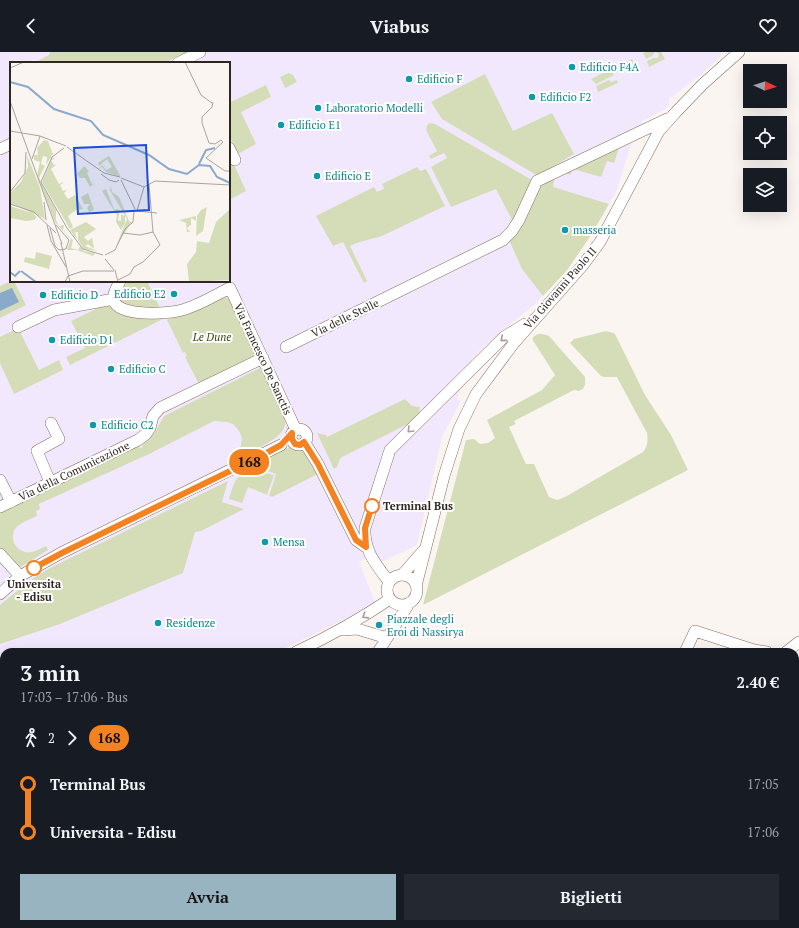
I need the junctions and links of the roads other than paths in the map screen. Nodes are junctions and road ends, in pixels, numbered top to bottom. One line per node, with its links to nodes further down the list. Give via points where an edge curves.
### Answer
1 (200, 52): 3 (street)
2 (739, 52): 4 (street, Via Giovanni Paolo II)
3 (184, 62)
4 (671, 117): 11 (street, Via Giovanni Paolo II, via 659,131 600,242 584,265); 13 (street, Via delle Stelle, via 537,181 519,220 503,240)
5 (10, 145): 6 (street)
6 (0, 150)
7 (230, 150): 8 (street)
8 (235, 160)
9 (120, 282): 10 (street)
10 (114, 299): 12 (street, via 54,310); 14 (street, Via Francesco De Sanctis, via 116,304 124,309 149,314 182,310 230,288)
11 (536, 318): 21 (street, one-way to 21, via 504,337 390,450 365,528); 22 (street, Via Giovanni Paolo II, via 476,394 459,429)
12 (18, 327)
13 (286, 347)
14 (263, 358): 16 (street, Via Francesco De Sanctis); 18 (street, Via della Comunicazione, via 160,408 153,416 146,434 138,440)
15 (51, 423): 18 (street, via 59,439 37,451)
16 (297, 437): 21 (street, Via Francesco De Sanctis, via 318,464 356,540); 25 (street)
17 (0, 480): 19 (street)
18 (50, 482): 19 (street, Via della Comunicazione)
19 (11, 502): 20 (street, Via della Comunicazione)
20 (0, 507)
21 (366, 547): 26 (street, Via Francesco De Sanctis)
22 (425, 549): 24 (street, Via Giovanni Paolo II); 27 (street, Via Giovanni Paolo II)
23 (0, 554): 25 (street)
24 (402, 575): 26 (street); 27 (street, via 411,578)
25 (20, 576): 28 (street)
26 (389, 582): 29 (street, via 387,591)
27 (416, 586): 30 (street, via 416,595)
28 (0, 594)
29 (390, 599): 30 (street, via 402,605); 31 (street, one-way to 31)
30 (410, 602): 32 (street)
31 (338, 632): 32 (street, via 357,629); 33 (street)
32 (387, 638): 34 (street)
33 (304, 648)
34 (381, 648)
35 (686, 648): 36 (street, via 695,631)
36 (748, 648)

